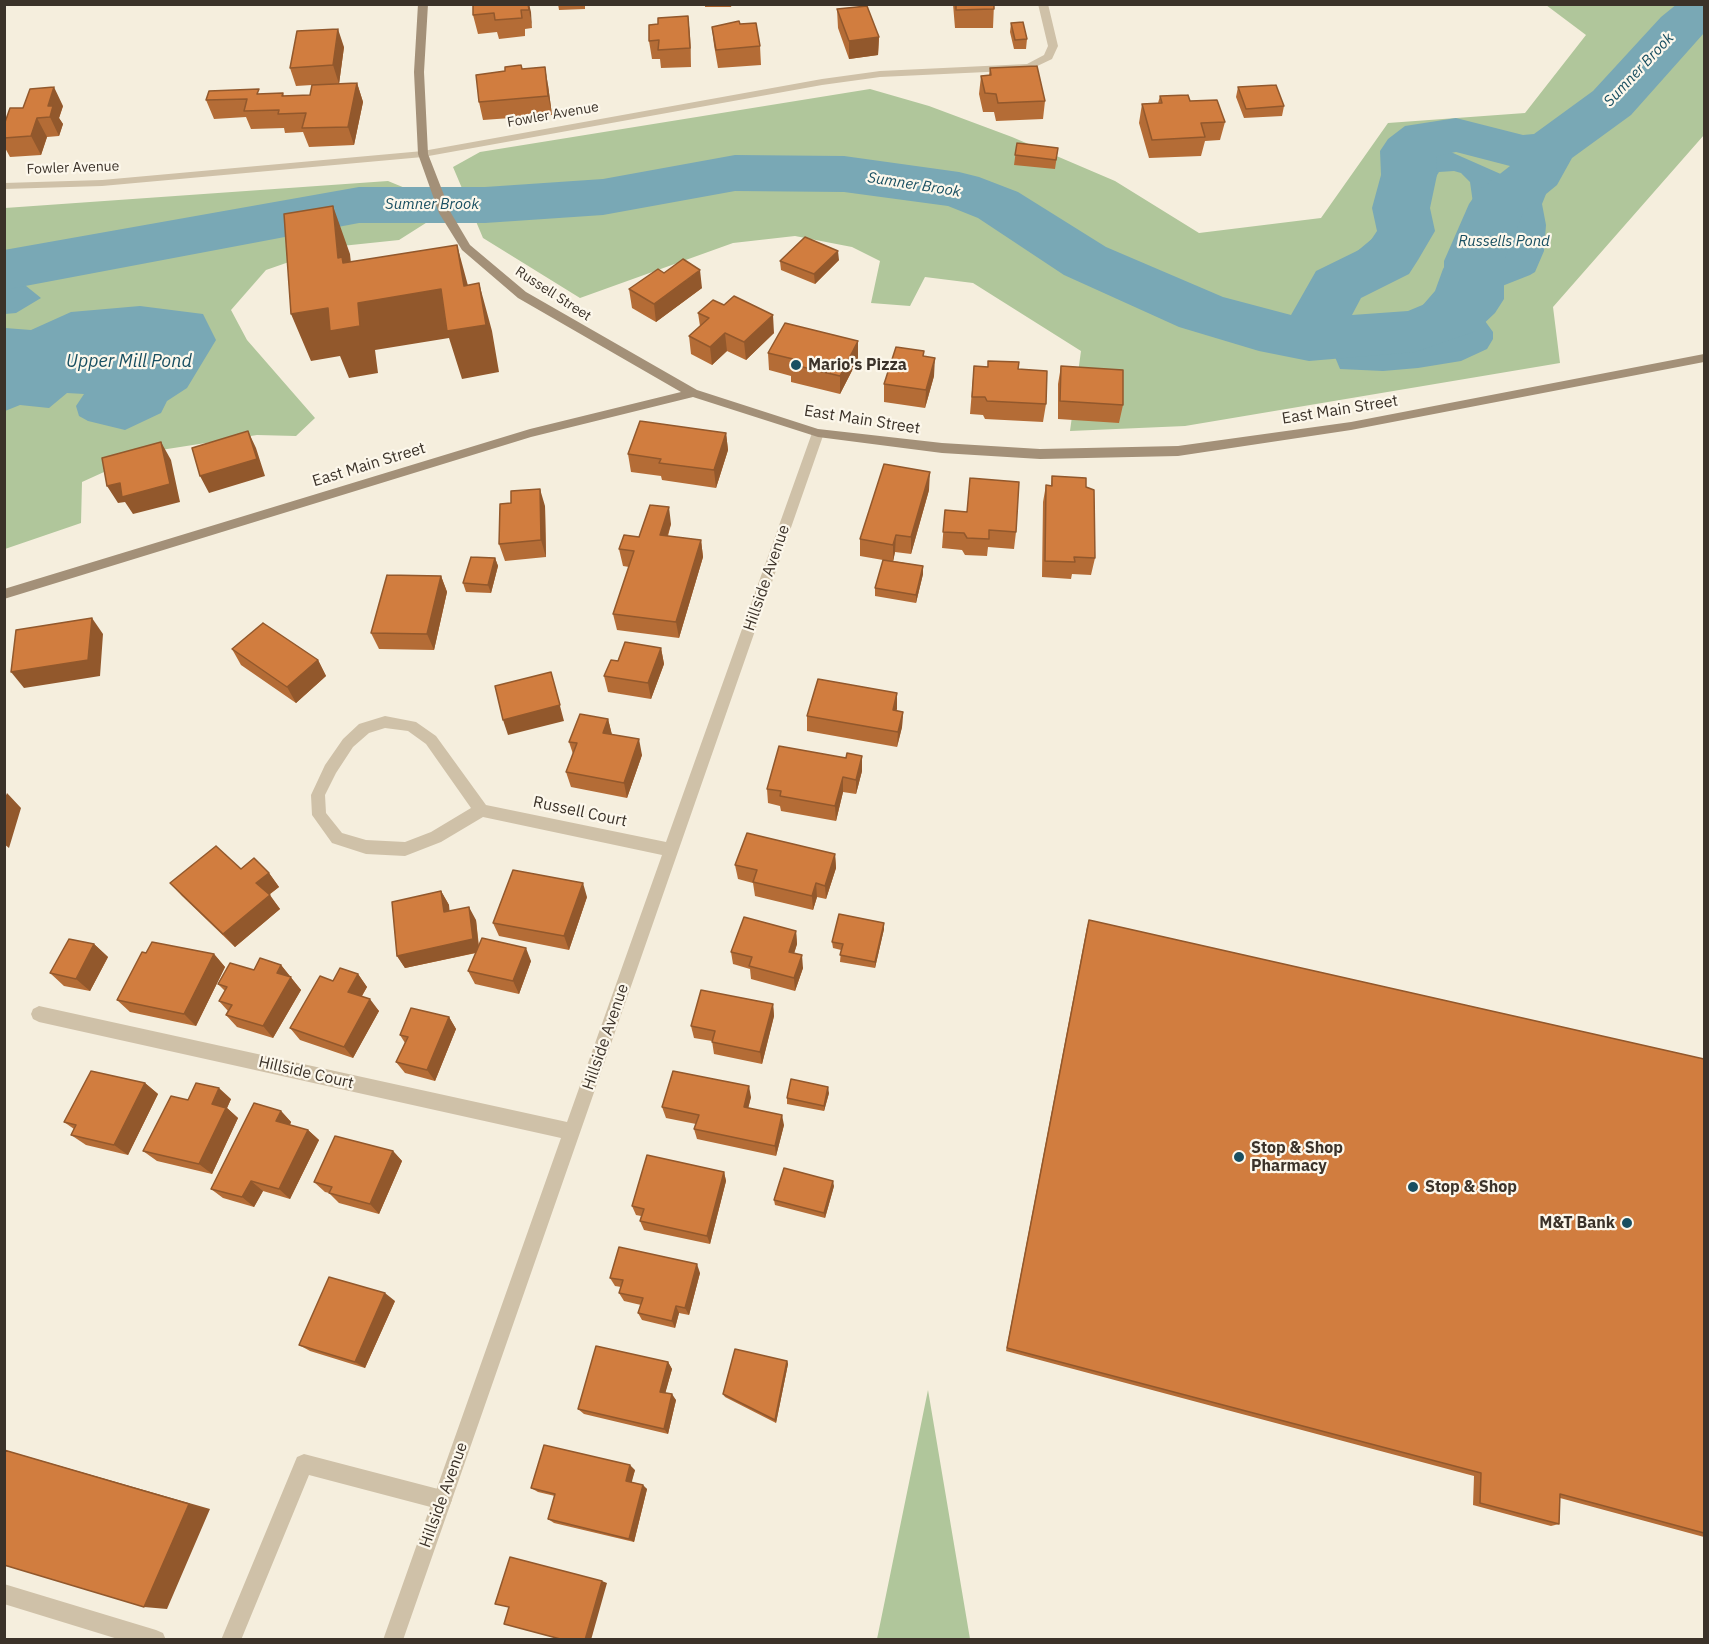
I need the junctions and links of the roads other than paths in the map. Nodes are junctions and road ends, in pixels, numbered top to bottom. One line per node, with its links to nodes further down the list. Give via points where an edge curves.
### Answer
1 (423, 4): 3 (main road, Russell Street, via 418,72)
2 (1043, 4): 3 (street, Fowler Avenue, via 1052,52 1029,67 932,70 822,82)
3 (423, 154): 4 (street, Fowler Avenue, via 102,183); 6 (main road, Russell Street, via 446,213 466,247 490,270 522,295)
4 (4, 186)
5 (1704, 358): 7 (main road, East Main Street, via 1351,426 1178,451 1040,454 942,448)
6 (693, 393): 7 (main road, East Main Street); 8 (main road, East Main Street, via 530,433)
7 (818, 433): 10 (street, Hillside Avenue)
8 (4, 594)
9 (481, 810): 9 (street, via 431,740 411,726 386,722 364,728 348,742 318,795 319,815 337,838 366,847 405,849 436,837); 10 (street, Russell Court)
10 (671, 850): 12 (street, Hillside Avenue)
11 (39, 1014): 12 (street, Hillside Court)
12 (573, 1132): 13 (street, Hillside Avenue)
13 (442, 1500): 16 (street, via 304,1464); 17 (street, Hillside Avenue)
14 (4, 1594): 15 (street)
15 (156, 1640)
16 (231, 1640)
17 (393, 1640)

